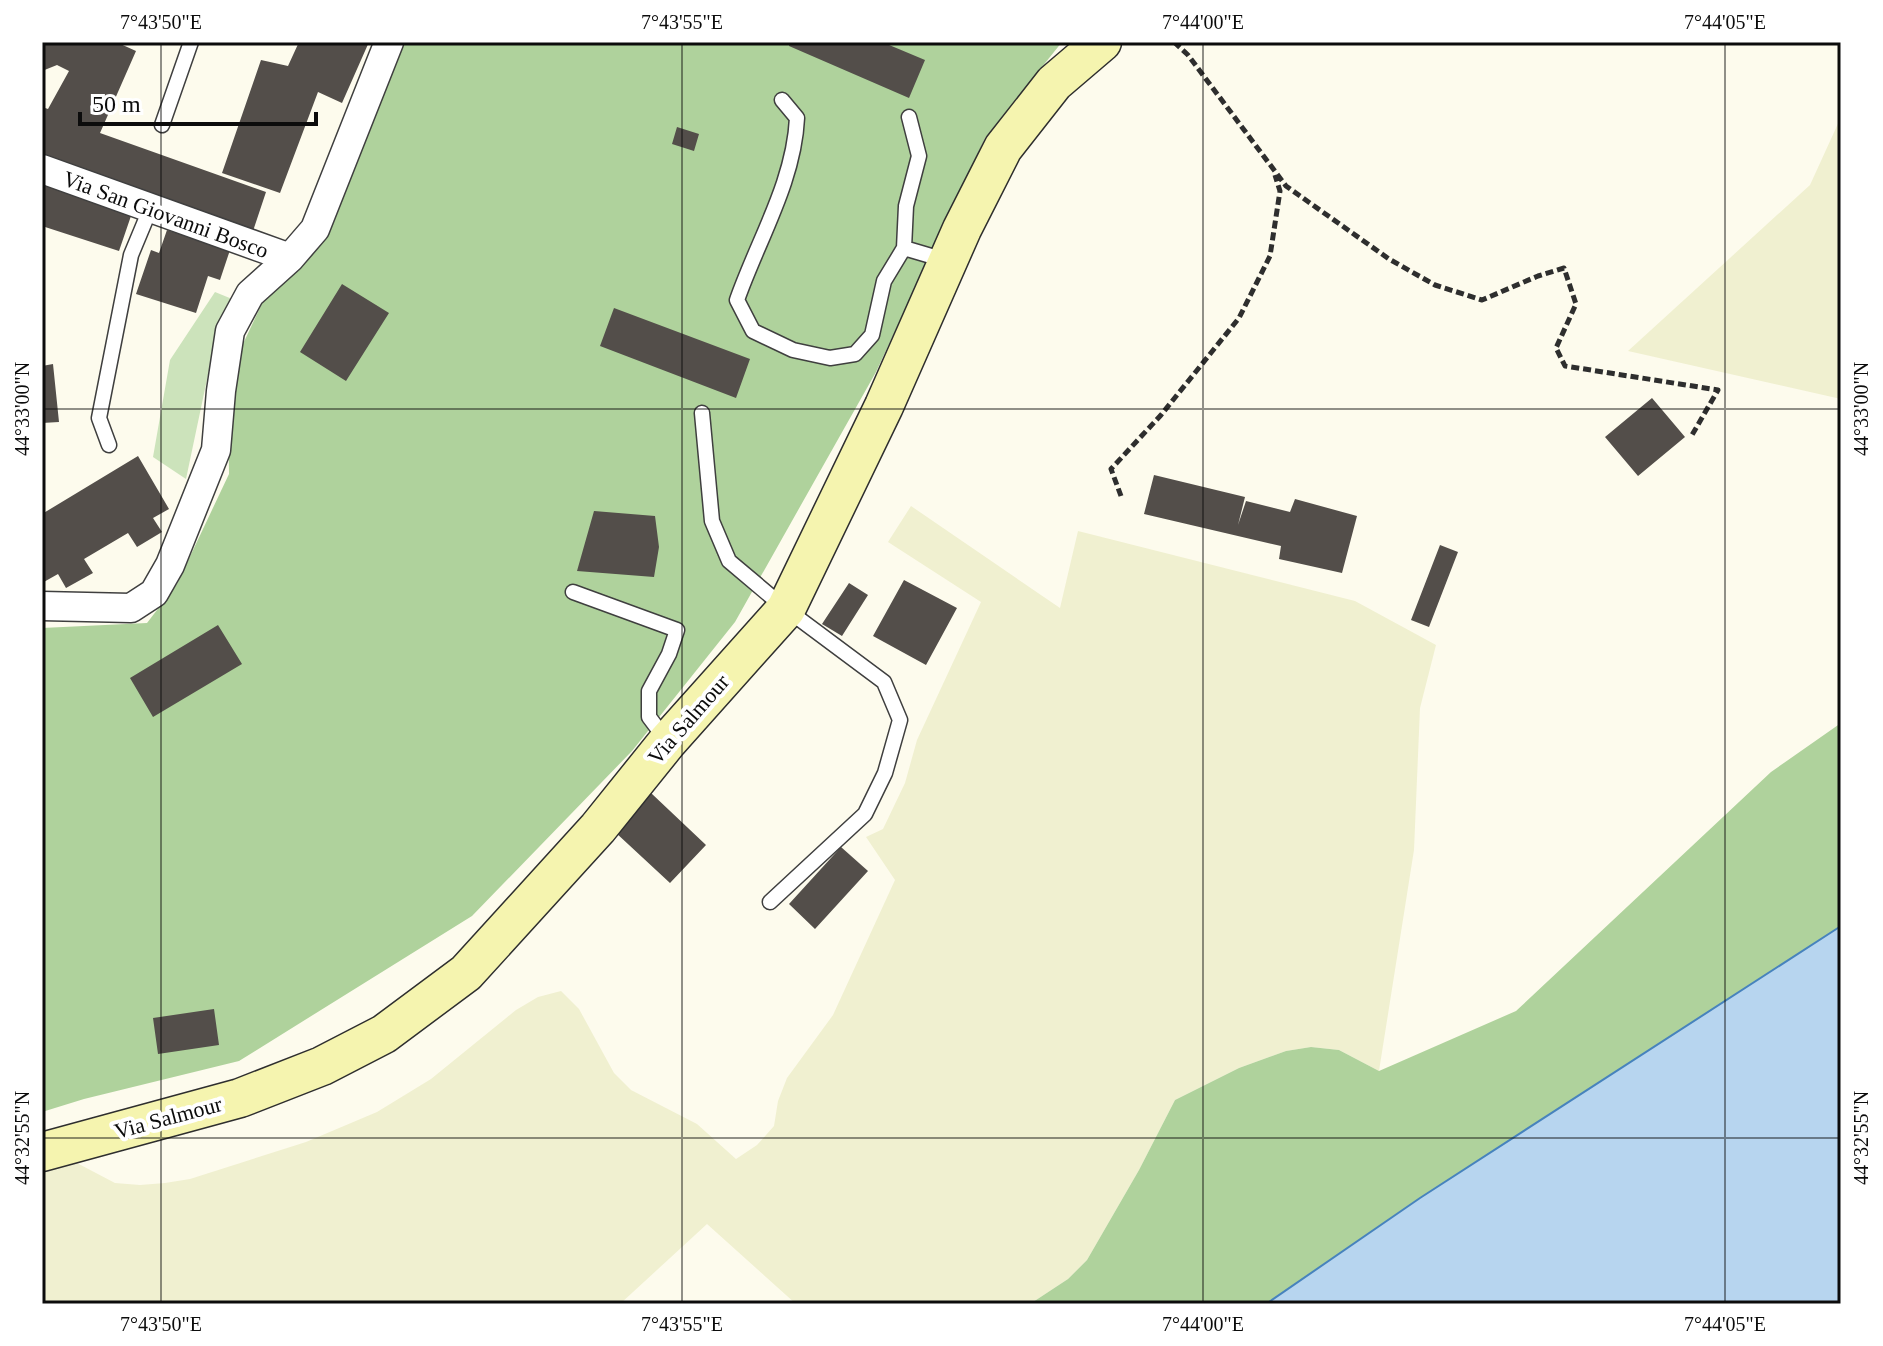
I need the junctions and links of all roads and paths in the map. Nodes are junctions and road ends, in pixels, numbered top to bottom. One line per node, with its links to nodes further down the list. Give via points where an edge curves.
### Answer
1 (191, 42): 7 (lane)
2 (389, 42): 12 (street, via 315,229)
3 (1102, 42): 13 (main road, Via Salmour, via 1054,83 1003,148)
4 (1174, 42): 9 (path)
5 (782, 100): 11 (lane, via 797,118 796,145 737,300 753,331 793,350 830,358 855,354 872,335 884,281)
6 (909, 117): 11 (lane, via 919,156 906,206)
7 (162, 125)
8 (42, 169): 10 (street, Via San Giovanni Bosco)
9 (1273, 170): 15 (path, via 1286,186 1435,285 1482,300 1564,268 1576,304 1556,348 1565,366 1718,390); 17 (path, via 1280,191 1270,256 1239,318 1111,469)
10 (151, 207): 12 (street, Via San Giovanni Bosco); 16 (lane, via 131,255 99,418)
11 (904, 248): 13 (lane)
12 (290, 258): 19 (street, via 250,294 230,331 216,450 154,593 131,608)
13 (948, 261): 20 (main road, Via Salmour)
14 (702, 413): 20 (lane, via 712,521 723,548 729,561)
15 (1692, 435)
16 (109, 445)
17 (1121, 496)
18 (573, 592): 21 (lane, via 677,630 649,691 649,717)
19 (42, 606)
20 (786, 609): 21 (main road, Via Salmour); 22 (lane, via 884,682 900,720 885,773 865,814)
21 (668, 741): 23 (main road, Via Salmour, via 598,828 466,973 384,1034 322,1066 240,1098)
22 (770, 902)
23 (42, 1152)

